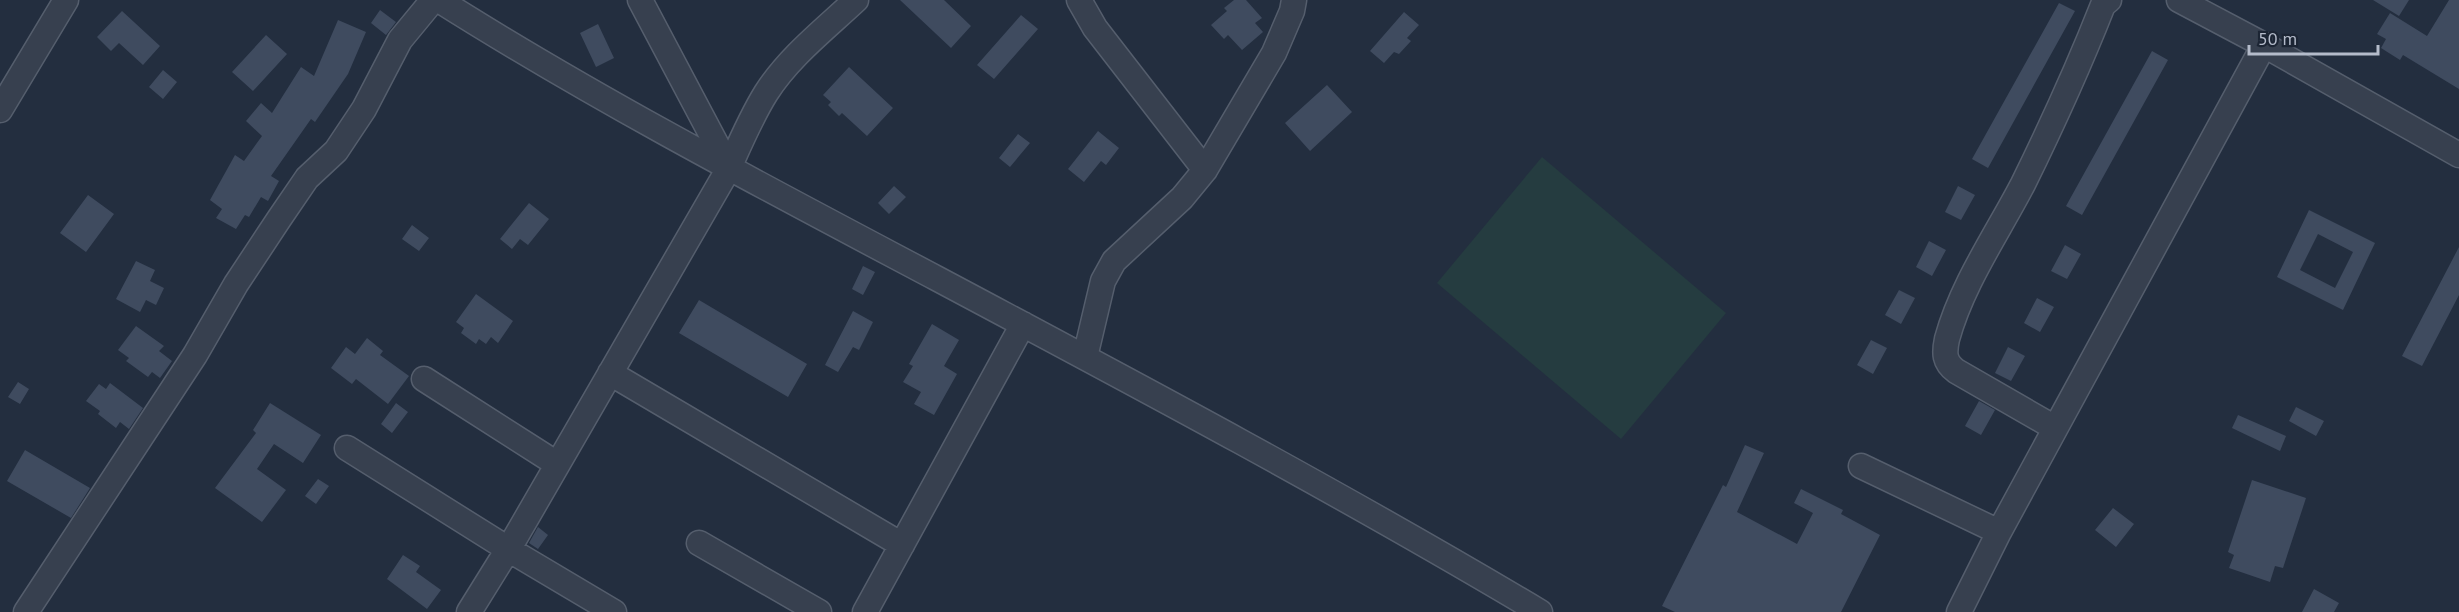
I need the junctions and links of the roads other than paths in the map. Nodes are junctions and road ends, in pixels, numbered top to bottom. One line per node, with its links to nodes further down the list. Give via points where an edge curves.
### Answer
1 (66, 0): 12 (street)
2 (433, 0): 29 (street, via 400,39 364,109 336,151 307,178 279,219)
3 (439, 0): 10 (street)
4 (640, 0): 14 (street)
5 (856, 0): 14 (street, via 801,50 767,92)
6 (1079, 0): 15 (street, via 1095,28)
7 (1294, 0): 15 (street, via 1274,53)
8 (2109, 0): 20 (street, via 2103,5 2023,184 1959,306 1945,350 1948,365 1956,371)
9 (2191, 3): 11 (street)
10 (465, 8): 14 (street, via 508,45)
11 (2264, 45): 13 (street); 20 (street)
12 (0, 110)
13 (2459, 155)
14 (729, 168): 16 (street); 18 (street)
15 (1205, 170): 17 (street, via 1182,198 1114,261 1103,281)
16 (1023, 324): 17 (street); 26 (street)
17 (1084, 357): 28 (street, via 1223,430)
18 (610, 373): 22 (street); 26 (street)
19 (424, 378): 22 (street)
20 (2055, 428): 24 (street)
21 (347, 448): 27 (street)
22 (558, 464): 27 (street)
23 (1861, 466): 24 (street)
24 (1999, 532): 34 (street)
25 (699, 543): 32 (street)
26 (902, 545): 33 (street)
27 (508, 549): 30 (street); 31 (street)
28 (1533, 610)
29 (26, 612)
30 (469, 612)
31 (614, 612)
32 (819, 612)
33 (865, 612)
34 (1959, 612)

